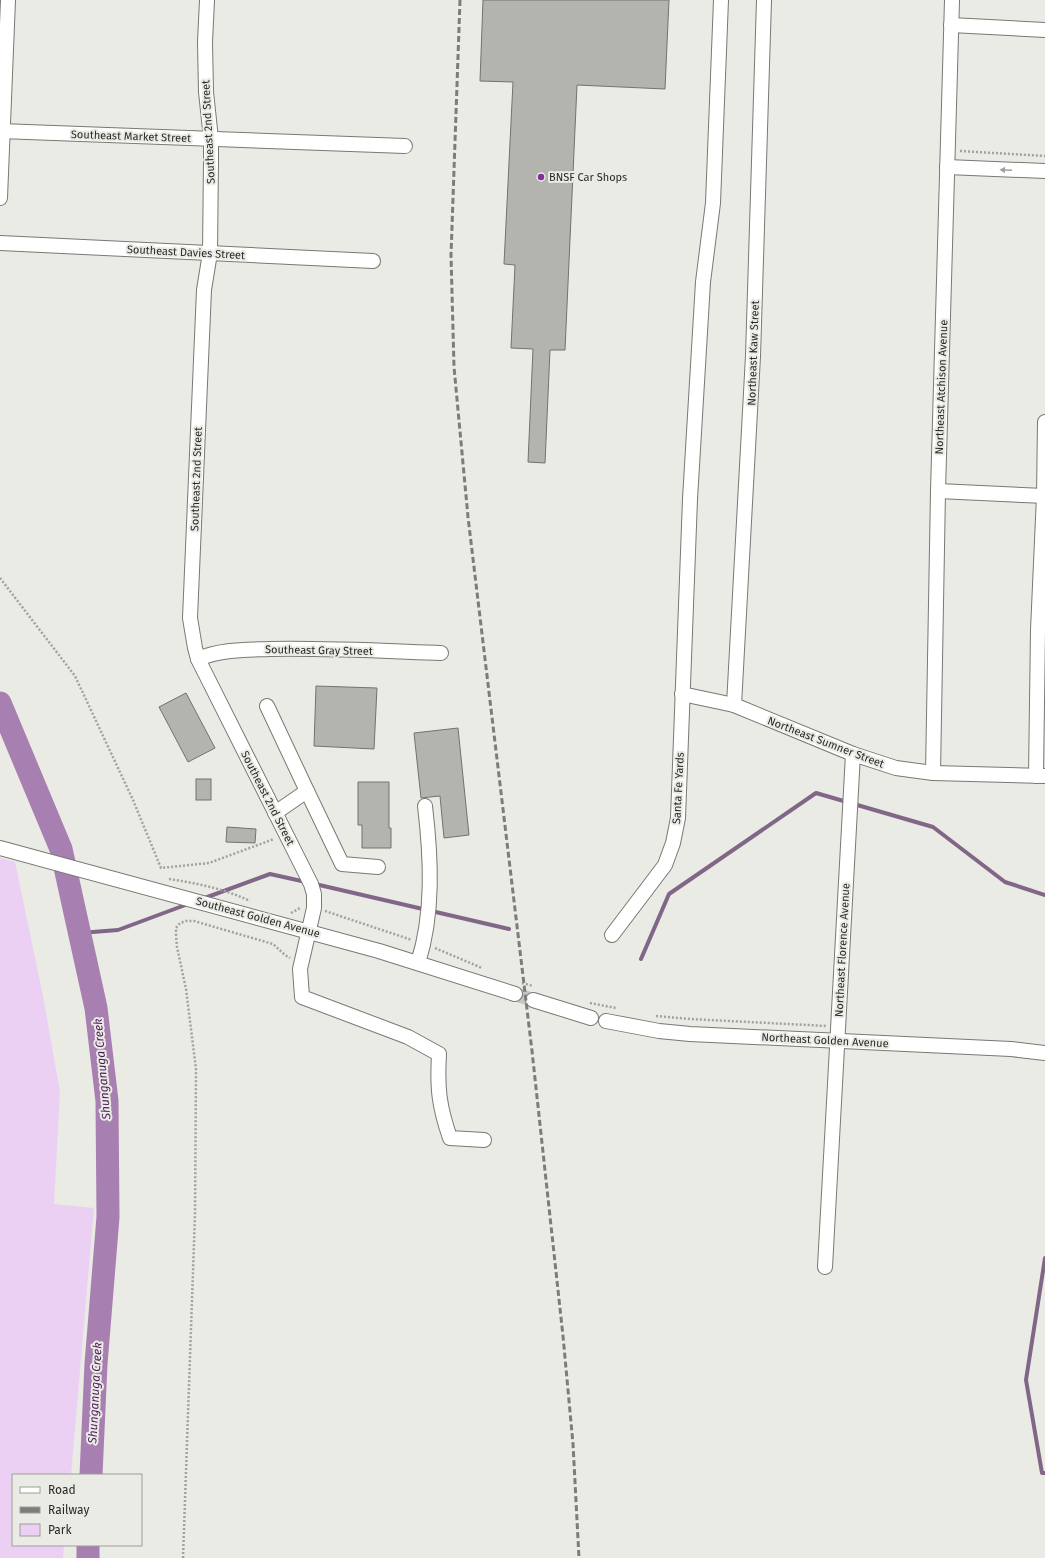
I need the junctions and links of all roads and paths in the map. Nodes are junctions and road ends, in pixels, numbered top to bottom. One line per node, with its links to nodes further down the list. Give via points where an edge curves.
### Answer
1 (8, 0): 8 (street)
2 (207, 0): 9 (street, Southeast 2nd Street, via 206,92)
3 (721, 0): 26 (street, Santa Fe Yards, via 713,203 702,290)
4 (764, 0): 27 (street, Northeast Kaw Street, via 754,356)
5 (952, 0): 6 (street, Northeast Atchison Avenue)
6 (951, 25): 7 (street); 11 (street, Northeast Atchison Avenue)
7 (1045, 30)
8 (1, 131): 9 (street, Southeast Market Street); 15 (street)
9 (211, 139): 10 (street, Southeast Market Street); 17 (street, Southeast 2nd Street)
10 (405, 146)
11 (948, 150): 12 (path); 13 (street, Northeast Atchison Avenue)
12 (1045, 156)
13 (947, 167): 14 (street, one-way to 13); 20 (street, Northeast Atchison Avenue)
14 (1045, 171)
15 (0, 198)
16 (0, 243): 17 (street, Southeast Davies Street)
17 (210, 253): 18 (street, Southeast Davies Street); 25 (street, Southeast 2nd Street, via 204,290 190,618)
18 (373, 261)
19 (1045, 422): 21 (street)
20 (938, 491): 21 (street); 30 (street, Northeast Atchison Avenue)
21 (1044, 496): 23 (street)
22 (0, 578): 35 (path, via 75,676 133,800 161,868 209,863 272,841)
23 (1042, 630): 31 (street)
24 (441, 653): 25 (street, Southeast Gray Street, via 285,649 218,652)
25 (198, 658): 34 (street, Southeast 2nd Street)
26 (682, 694): 27 (street, Northeast Sumner Street); 43 (street, Santa Fe Yards, via 678,818 673,843 665,865)
27 (734, 705): 29 (street, Northeast Sumner Street)
28 (267, 706): 32 (street)
29 (853, 754): 30 (street, Northeast Sumner Street, via 896,768); 55 (street, Northeast Florence Avenue)
30 (933, 773): 31 (street, Northeast Sumner Street)
31 (1040, 776)
32 (307, 791): 34 (street); 37 (street, via 342,864)
33 (425, 806): 44 (street, via 429,863)
34 (275, 813): 35 (street, Southeast 2nd Street)
35 (285, 833): 40 (street, Southeast 2nd Street, via 311,884)
36 (0, 848): 38 (street, Southeast Golden Avenue)
37 (378, 867)
38 (161, 884): 39 (path, via 191,882); 42 (street, Southeast Golden Avenue)
39 (255, 904)
40 (314, 908): 41 (path, via 302,905 293,913); 42 (street, Southeast 2nd Street); 44 (path)
41 (286, 913)
42 (310, 931): 45 (street, Southeast Golden Avenue); 46 (street, Southeast 2nd Street)
43 (612, 935)
44 (424, 945): 45 (street); 47 (path)
45 (418, 963): 48 (street, Southeast Golden Avenue)
46 (302, 964): 58 (street, Southeast 2nd Street, via 302,997 408,1037 439,1054 437,1081 442,1113 450,1138); 60 (path, via 261,939 194,921 180,923 176,928 196,1069 195,1214)
47 (483, 969)
48 (516, 988): 49 (path)
49 (536, 994): 53 (street)
50 (588, 1002): 51 (path)
51 (619, 1009)
52 (650, 1015): 55 (path)
53 (592, 1018)
54 (606, 1021): 56 (street, Northeast Golden Avenue, via 682,1033)
55 (838, 1026): 56 (street, Northeast Florence Avenue)
56 (837, 1041): 57 (street, Northeast Golden Avenue, via 1011,1049); 59 (street, Northeast Florence Avenue)
57 (1045, 1053)
58 (484, 1140)
59 (825, 1267)
60 (183, 1558)

